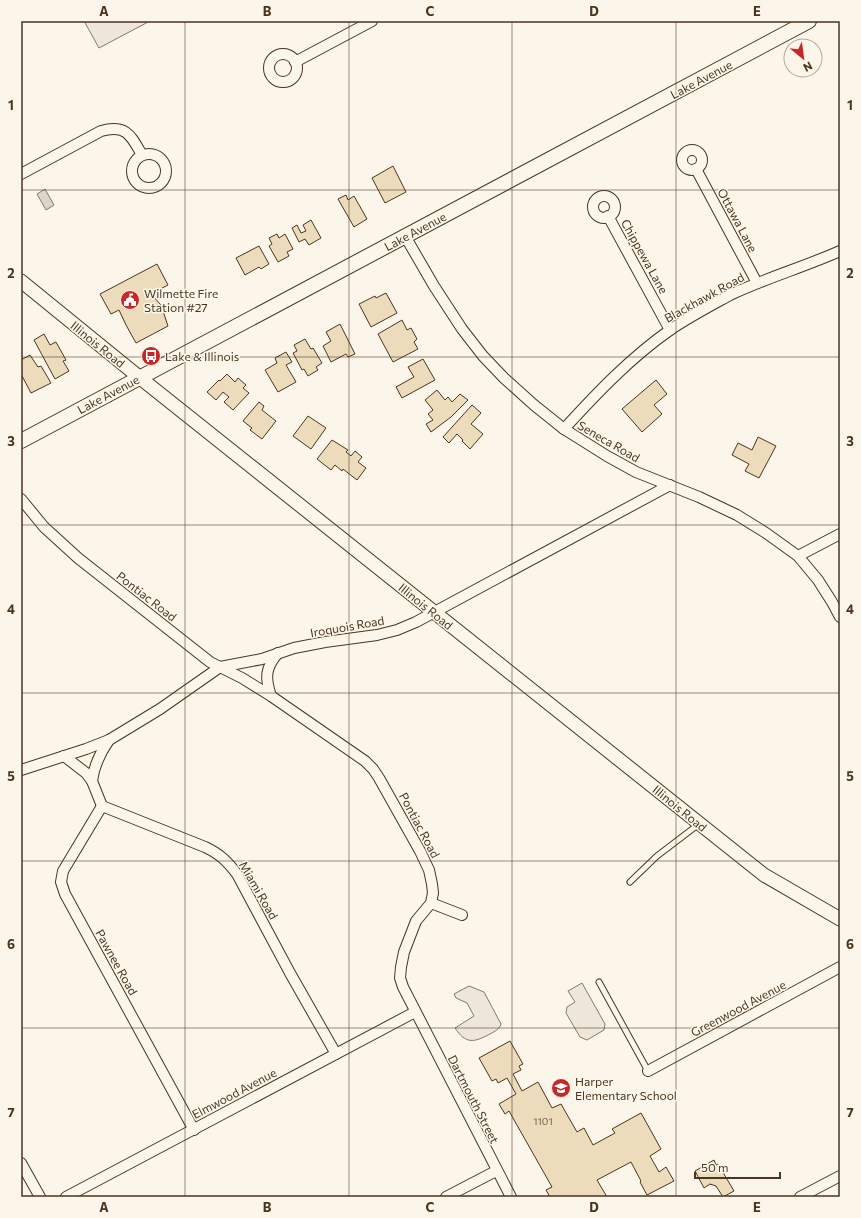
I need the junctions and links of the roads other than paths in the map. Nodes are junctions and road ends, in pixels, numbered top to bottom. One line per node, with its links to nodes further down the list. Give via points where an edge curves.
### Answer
1 (372, 21): 3 (street)
2 (809, 21): 8 (main road, Lake Avenue)
3 (295, 62)
4 (142, 155): 6 (street, via 129,134 118,129 109,129)
5 (696, 169): 11 (street, Ottawa Lane)
6 (21, 174)
7 (608, 216): 12 (street, Chippewa Lane)
8 (405, 236): 13 (main road, Lake Avenue); 14 (street, Seneca Road, via 434,286 483,356 504,378)
9 (840, 251): 11 (street, Blackhawk Road)
10 (21, 281): 13 (street, Illinois Road)
11 (757, 283): 12 (street, Blackhawk Road, via 709,306)
12 (670, 330): 14 (street, Blackhawk Road, via 599,391)
13 (139, 377): 15 (main road, Lake Avenue); 20 (street, Illinois Road)
14 (564, 430): 16 (street, Seneca Road, via 636,472)
15 (21, 441)
16 (670, 486): 19 (street, Seneca Road, via 736,515); 20 (street, Iroquois Road)
17 (21, 499): 23 (street, Pontiac Road, via 44,527 78,558 210,662)
18 (840, 534): 19 (street)
19 (798, 556): 21 (street, Seneca Road, via 818,580)
20 (434, 612): 22 (street, Iroquois Road, via 404,627 377,636 324,642); 30 (street, Illinois Road)
21 (840, 617)
22 (278, 653): 23 (street, Iroquois Road, via 262,659); 24 (street, via 268,668)
23 (220, 667): 24 (street, Pontiac Road); 25 (street, Iroquois Road, via 160,709)
24 (271, 696): 32 (street, Pontiac Road, via 373,769 429,870 433,893)
25 (109, 740): 26 (street, Iroquois Road); 28 (street, via 96,763)
26 (64, 756): 27 (street, Iroquois Road); 28 (street)
27 (21, 770)
28 (92, 781): 29 (street)
29 (102, 806): 38 (street, Miami Road, via 205,847 218,853 229,863); 40 (street, Pawnee Road, via 63,871 61,882 65,894)
30 (699, 824): 31 (lane, via 657,856); 34 (street, Illinois Road, via 764,875)
31 (630, 882)
32 (431, 902): 33 (street); 37 (street, via 416,921 401,967 400,978)
33 (462, 915)
34 (840, 919)
35 (840, 967): 39 (street, Greenwood Avenue)
36 (599, 982): 39 (lane)
37 (415, 1012): 38 (street, Elmwood Avenue); 42 (street, Dartmouth Street)
38 (336, 1054): 40 (street, Elmwood Avenue)
39 (648, 1071)
40 (194, 1130): 45 (street, Elmwood Avenue)
41 (21, 1163): 44 (street)
42 (496, 1171): 46 (street); 47 (street, Dartmouth Street)
43 (840, 1176): 48 (street)
44 (40, 1197)
45 (66, 1197)
46 (446, 1197)
47 (511, 1197)
48 (800, 1197)

